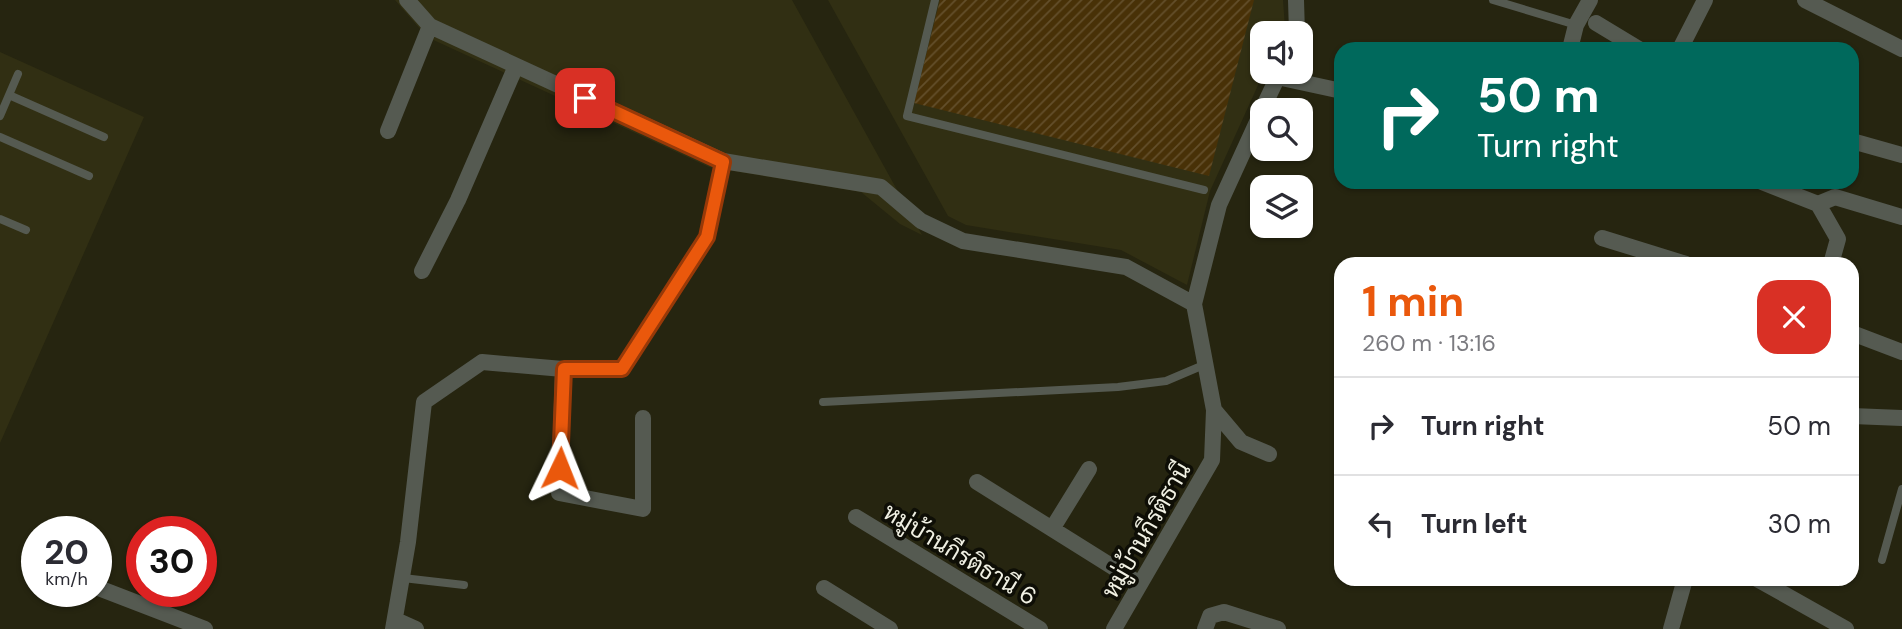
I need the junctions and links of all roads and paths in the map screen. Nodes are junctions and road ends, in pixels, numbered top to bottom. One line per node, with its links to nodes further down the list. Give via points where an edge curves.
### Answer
1 (407, 0): 11 (street)
2 (935, 0): 31 (lane, via 907,116)
3 (1296, 0): 8 (street)
4 (1493, 0): 10 (lane)
5 (1590, 0): 10 (street)
6 (1705, 0): 14 (street)
7 (1805, 0): 15 (street)
8 (1297, 21)
9 (1597, 23): 13 (street)
10 (1576, 25): 12 (street)
11 (430, 26): 16 (street); 22 (street)
12 (1572, 42)
13 (1628, 42)
14 (1684, 42)
15 (1902, 49)
16 (516, 66): 28 (street); 39 (street)
17 (18, 74): 20 (lane)
18 (1313, 83): 19 (street)
19 (1334, 89)
20 (9, 95): 21 (lane); 24 (lane)
21 (0, 116)
22 (388, 131)
23 (0, 137): 29 (lane)
24 (104, 137)
25 (1250, 137): 40 (street, via 1219,205)
26 (1859, 143): 27 (street)
27 (1902, 155)
28 (723, 162): 40 (street, via 881,187 921,221 963,241 1126,267); 44 (street, via 707,237 622,369)
29 (89, 176)
30 (1780, 189): 32 (street)
31 (1204, 190)
32 (1818, 204): 33 (street, via 1835,197); 38 (street, via 1838,239)
33 (1902, 218)
34 (0, 219): 35 (lane)
35 (26, 230)
36 (1602, 238): 37 (street)
37 (1663, 257)
38 (1833, 257)
39 (422, 271)
40 (1194, 304): 43 (street, หมู่บ้านกีรติธานี)
41 (1859, 336): 42 (street)
42 (1902, 352)
43 (1206, 364): 45 (lane, via 1166,380 1118,387); 46 (street, หมู่บ้านกีรติธานี)
44 (564, 369): 48 (street, via 559,493 643,509); 57 (street, via 482,362 424,402)
45 (823, 402)
46 (1214, 410): 50 (street, via 1241,442); 58 (street, หมู่บ้านกีรติธานี, via 1212,460)
47 (1859, 416): 49 (street)
48 (643, 418)
49 (1902, 418)
50 (1269, 454)
51 (1089, 469): 55 (street)
52 (977, 482): 55 (street)
53 (1902, 489): 56 (lane)
54 (856, 517): 68 (street, หมู่บ้านกีรติธานี 6)
55 (1052, 529): 58 (street)
56 (1882, 560)
57 (403, 578): 59 (lane); 64 (street)
58 (1140, 584): 69 (street, หมู่บ้านกีรติธานี)
59 (464, 585)
60 (1683, 586): 72 (street)
61 (1769, 586): 73 (street)
62 (824, 588): 67 (street)
63 (112, 593): 65 (street)
64 (394, 625): 66 (street)
65 (205, 629)
66 (416, 629)
67 (890, 629)
68 (1040, 629)
69 (1114, 629)
70 (1205, 629): 71 (street, via 1210,616 1224,612)
71 (1278, 629)
72 (1671, 629)
73 (1846, 629)

